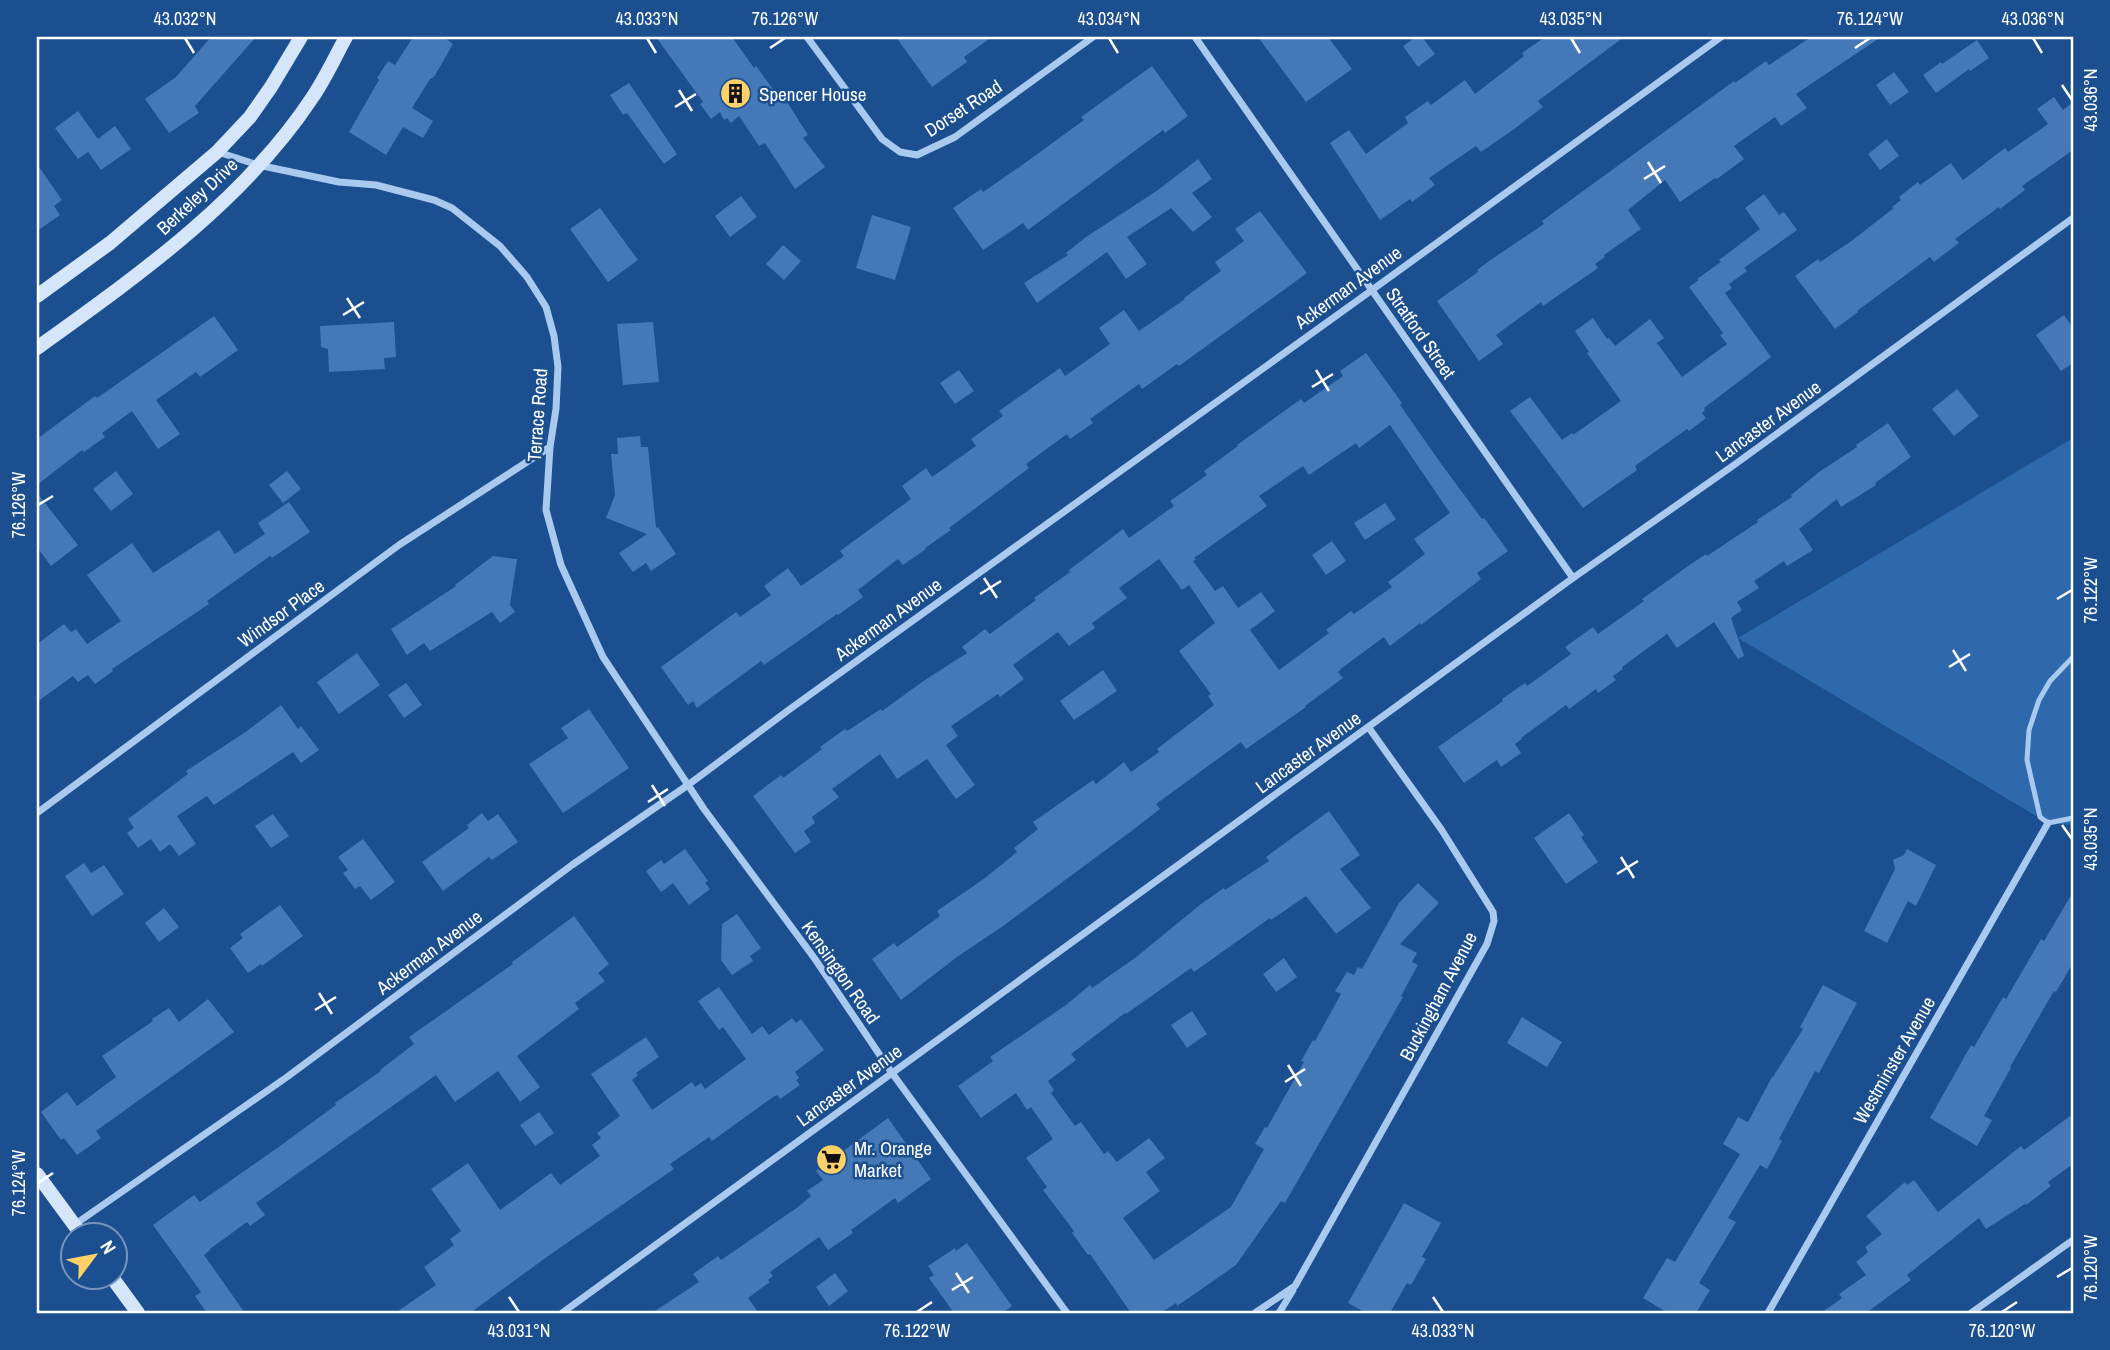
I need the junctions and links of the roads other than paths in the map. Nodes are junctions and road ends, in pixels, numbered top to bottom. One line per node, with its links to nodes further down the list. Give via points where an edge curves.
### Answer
1 (301, 37): 7 (street, Berkeley Drive, via 250,117)
2 (346, 37): 8 (street, Berkeley Drive, via 313,97)
3 (807, 37): 4 (street, Dorset Road, via 881,139 900,152 917,155 955,137)
4 (1093, 37)
5 (1195, 37): 10 (street, Stratford Street)
6 (1721, 37): 10 (street, Ackerman Avenue)
7 (218, 152): 8 (street, Terrace Road); 11 (street, Berkeley Drive, via 110,243)
8 (258, 165): 12 (street, Berkeley Drive, via 201,223); 13 (street, Terrace Road, via 434,200 452,208 500,246 546,307 554,336 558,367)
9 (2073, 218): 14 (street, Lancaster Avenue)
10 (1372, 290): 14 (street, Stratford Street); 17 (street, Ackerman Avenue)
11 (37, 296)
12 (37, 348)
13 (550, 447): 17 (street, Terrace Road, via 546,510 561,565 603,657); 18 (street, Windsor Place, via 399,545)
14 (1573, 578): 16 (street, Lancaster Avenue)
15 (2073, 657): 20 (lane, via 2050,681 2029,730 2027,760 2040,817)
16 (1369, 728): 21 (street, Lancaster Avenue); 26 (street, Buckingham Avenue, via 1441,828 1493,912 1494,921 1487,944)
17 (688, 785): 21 (street, Kensington Road); 24 (street, Ackerman Avenue, via 572,865)
18 (37, 813)
19 (2073, 818): 20 (lane)
20 (2048, 823): 33 (street, Westminster Avenue)
21 (892, 1073): 29 (street, Lancaster Avenue); 30 (street, Kensington Road)
22 (37, 1174): 23 (street)
23 (70, 1220)
24 (91, 1220)
25 (2073, 1240): 34 (street)
26 (1295, 1286): 31 (street, Buckingham Avenue); 32 (street, Buckingham Avenue)
27 (121, 1290): 28 (street)
28 (138, 1313)
29 (562, 1313)
30 (1067, 1313)
31 (1255, 1313)
32 (1279, 1313)
33 (1768, 1313)
34 (1971, 1313)

